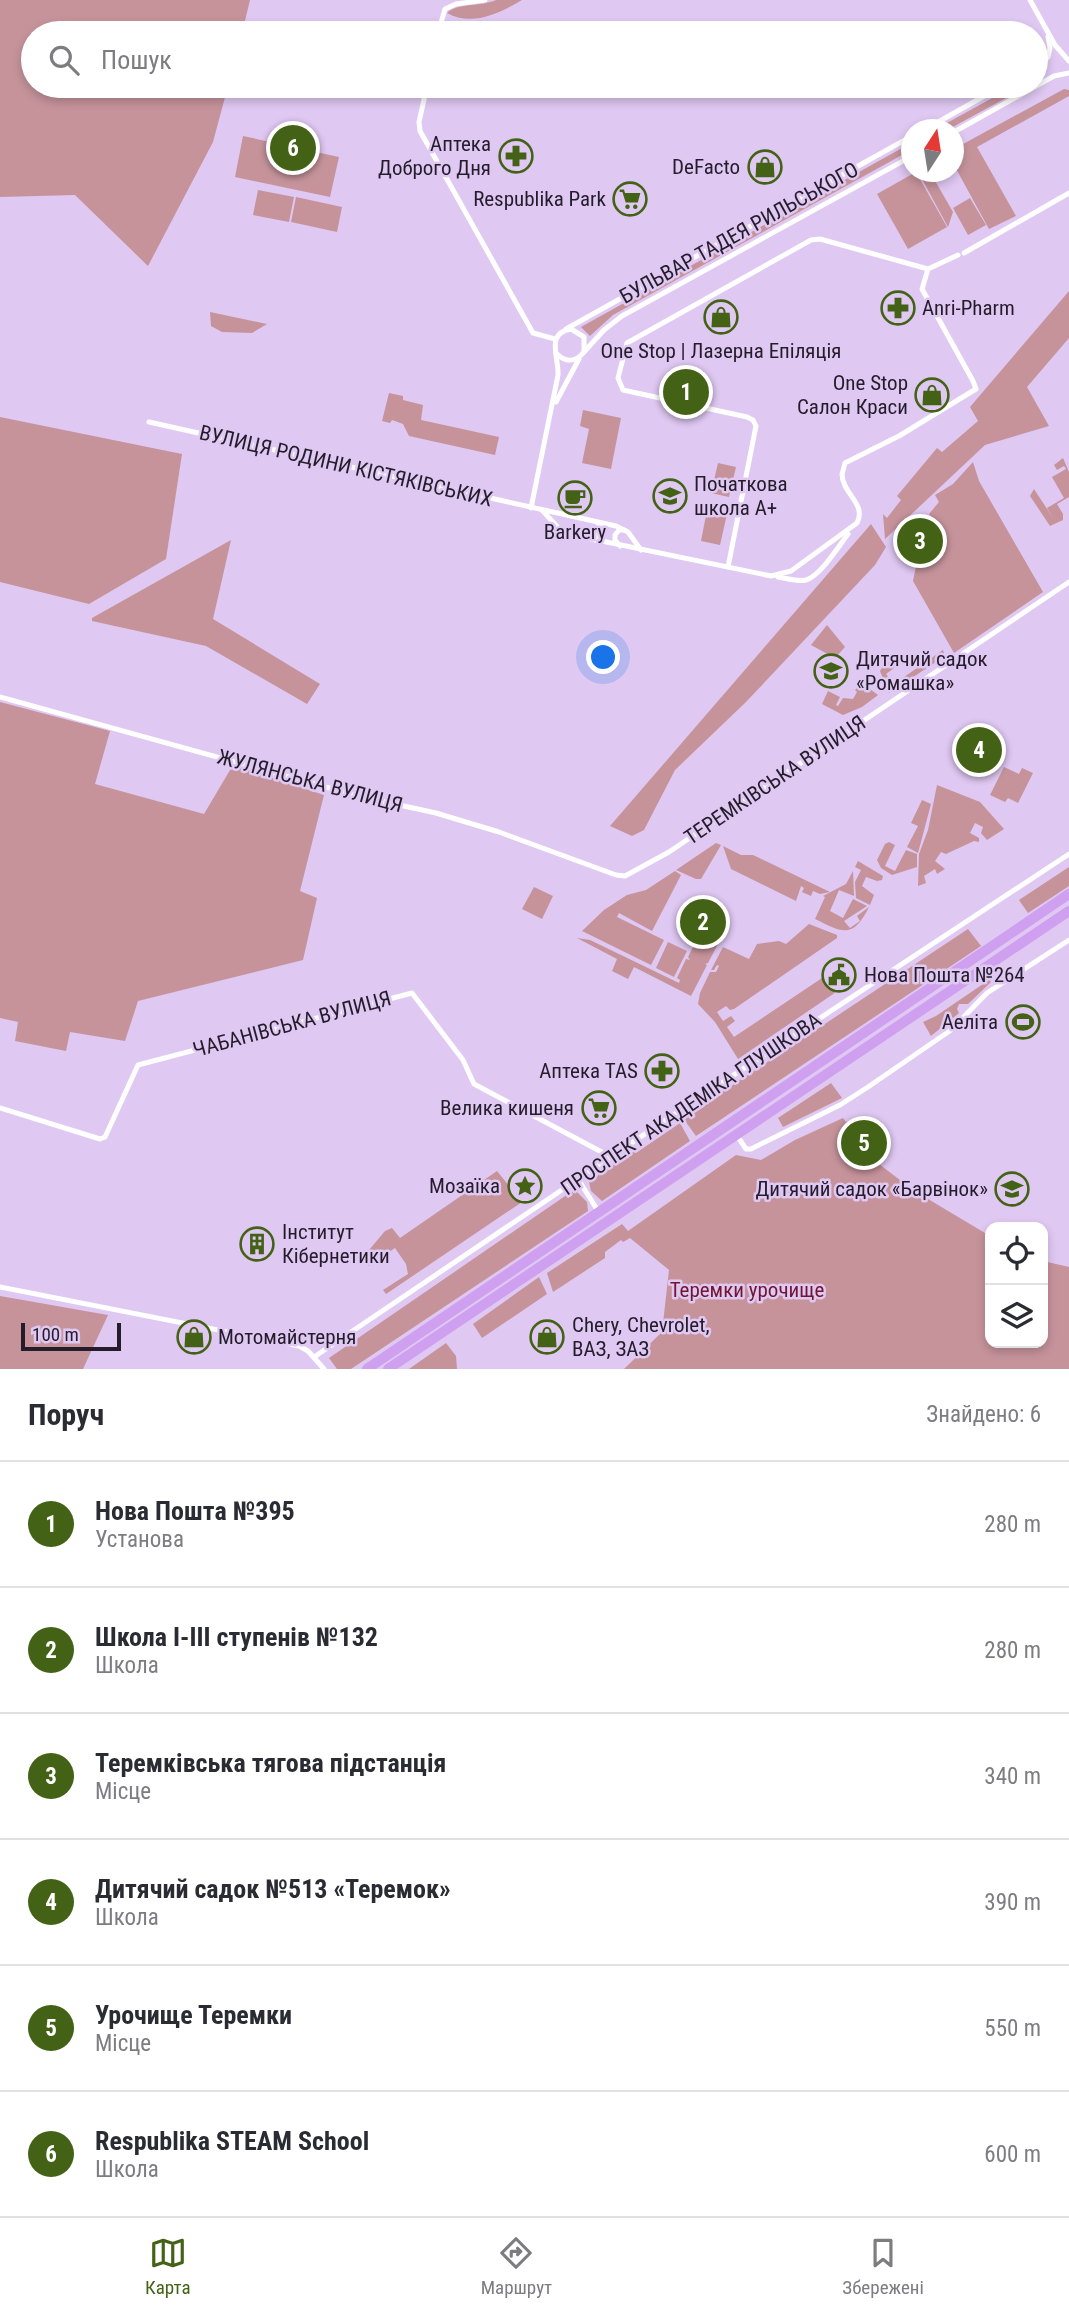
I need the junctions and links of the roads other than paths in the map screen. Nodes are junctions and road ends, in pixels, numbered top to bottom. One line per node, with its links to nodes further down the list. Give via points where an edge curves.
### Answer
1 (485, 0): 3 (street, via 445,9)
2 (1030, 0): 4 (street)
3 (442, 21)
4 (1042, 21)
5 (1048, 33): 8 (street)
6 (1048, 38): 7 (street)
7 (1048, 56)
8 (1069, 61)
9 (1069, 73): 10 (street)
10 (1048, 79)
11 (424, 98): 21 (street, via 420,131 533,333)
12 (980, 98): 14 (street)
13 (1015, 98): 15 (street)
14 (943, 119)
15 (964, 126)
16 (901, 142): 20 (street, БУЛЬВАР ТАДЕЯ РИЛЬСЬКОГО)
17 (901, 162): 23 (street, БУЛЬВАР ТАДЕЯ РИЛЬСЬКОГО, via 622,316)
18 (1069, 193): 19 (street)
19 (928, 269): 30 (street, via 922,289 976,389 845,463 843,478 859,508 860,518); 36 (street, via 820,239 808,241 628,342 618,378 622,390 747,417 756,426)
20 (566, 329): 21 (street); 23 (street, via 582,335)
21 (555, 339): 22 (street)
22 (557, 354): 23 (street, via 571,360); 24 (street, БУЛЬВАР ТАДЕЯ РИЛЬСЬКОГО)
23 (582, 354): 24 (street, БУЛЬВАР ТАДЕЯ РИЛЬСЬКОГО)
24 (552, 408): 26 (street, БУЛЬВАР ТАДЕЯ РИЛЬСЬКОГО)
25 (149, 422): 26 (street, ВУЛИЦЯ РОДИНИ КІСТЯКІВСЬКИХ)
26 (531, 508): 27 (street, ВУЛИЦЯ РОДИНИ КІСТЯКІВСЬКИХ)
27 (542, 510): 28 (street, ВУЛИЦЯ РОДИНИ КІСТЯКІВСЬКИХ); 31 (street)
28 (563, 516): 29 (street, ВУЛИЦЯ РОДИНИ КІСТЯКІВСЬКИХ); 31 (street, via 556,523)
29 (598, 523): 32 (street, ВУЛИЦЯ РОДИНИ КІСТЯКІВСЬКИХ); 33 (street, via 601,530)
30 (854, 527): 37 (street, via 791,571); 37 (street, via 808,579)
31 (558, 530): 33 (street)
32 (624, 530): 34 (street, via 615,535); 35 (street)
33 (595, 540): 34 (street)
34 (620, 546): 35 (street)
35 (641, 550): 36 (street)
36 (728, 567): 37 (street)
37 (771, 576)
38 (1069, 582): 41 (street, ТЕРЕМКІВСЬКА ВУЛИЦЯ, via 669,852 625,876)
39 (0, 697): 41 (street, ЖУЛЯНСЬКА ВУЛИЦЯ, via 358,796 436,813)
40 (1069, 854): 47 (street, ПРОСПЕКТ АКАДЕМІКА ГЛУШКОВА)
41 (616, 875)
42 (1069, 894): 49 (highway, ПРОСПЕКТ АКАДЕМІКА ГЛУШКОВА)
43 (1069, 911): 46 (highway)
44 (1069, 940): 46 (street, via 987,993 951,1030 841,1105 751,1149 746,1149)
45 (0, 1108): 47 (street, ЧАБАНІВСЬКА ВУЛИЦЯ, via 100,1139 105,1137 138,1065 412,993 463,1060 474,1084)
46 (736, 1134): 54 (highway)
47 (611, 1157): 48 (street, ПРОСПЕКТ АКАДЕМІКА ГЛУШКОВА)
48 (578, 1180): 49 (street); 51 (street, ПРОСПЕКТ АКАДЕМІКА ГЛУШКОВА)
49 (598, 1211): 53 (highway, ПРОСПЕКТ АКАДЕМІКА ГЛУШКОВА)
50 (0, 1287): 51 (street, via 299,1346)
51 (314, 1357): 52 (street)
52 (324, 1369)
53 (367, 1369)
54 (388, 1369)

